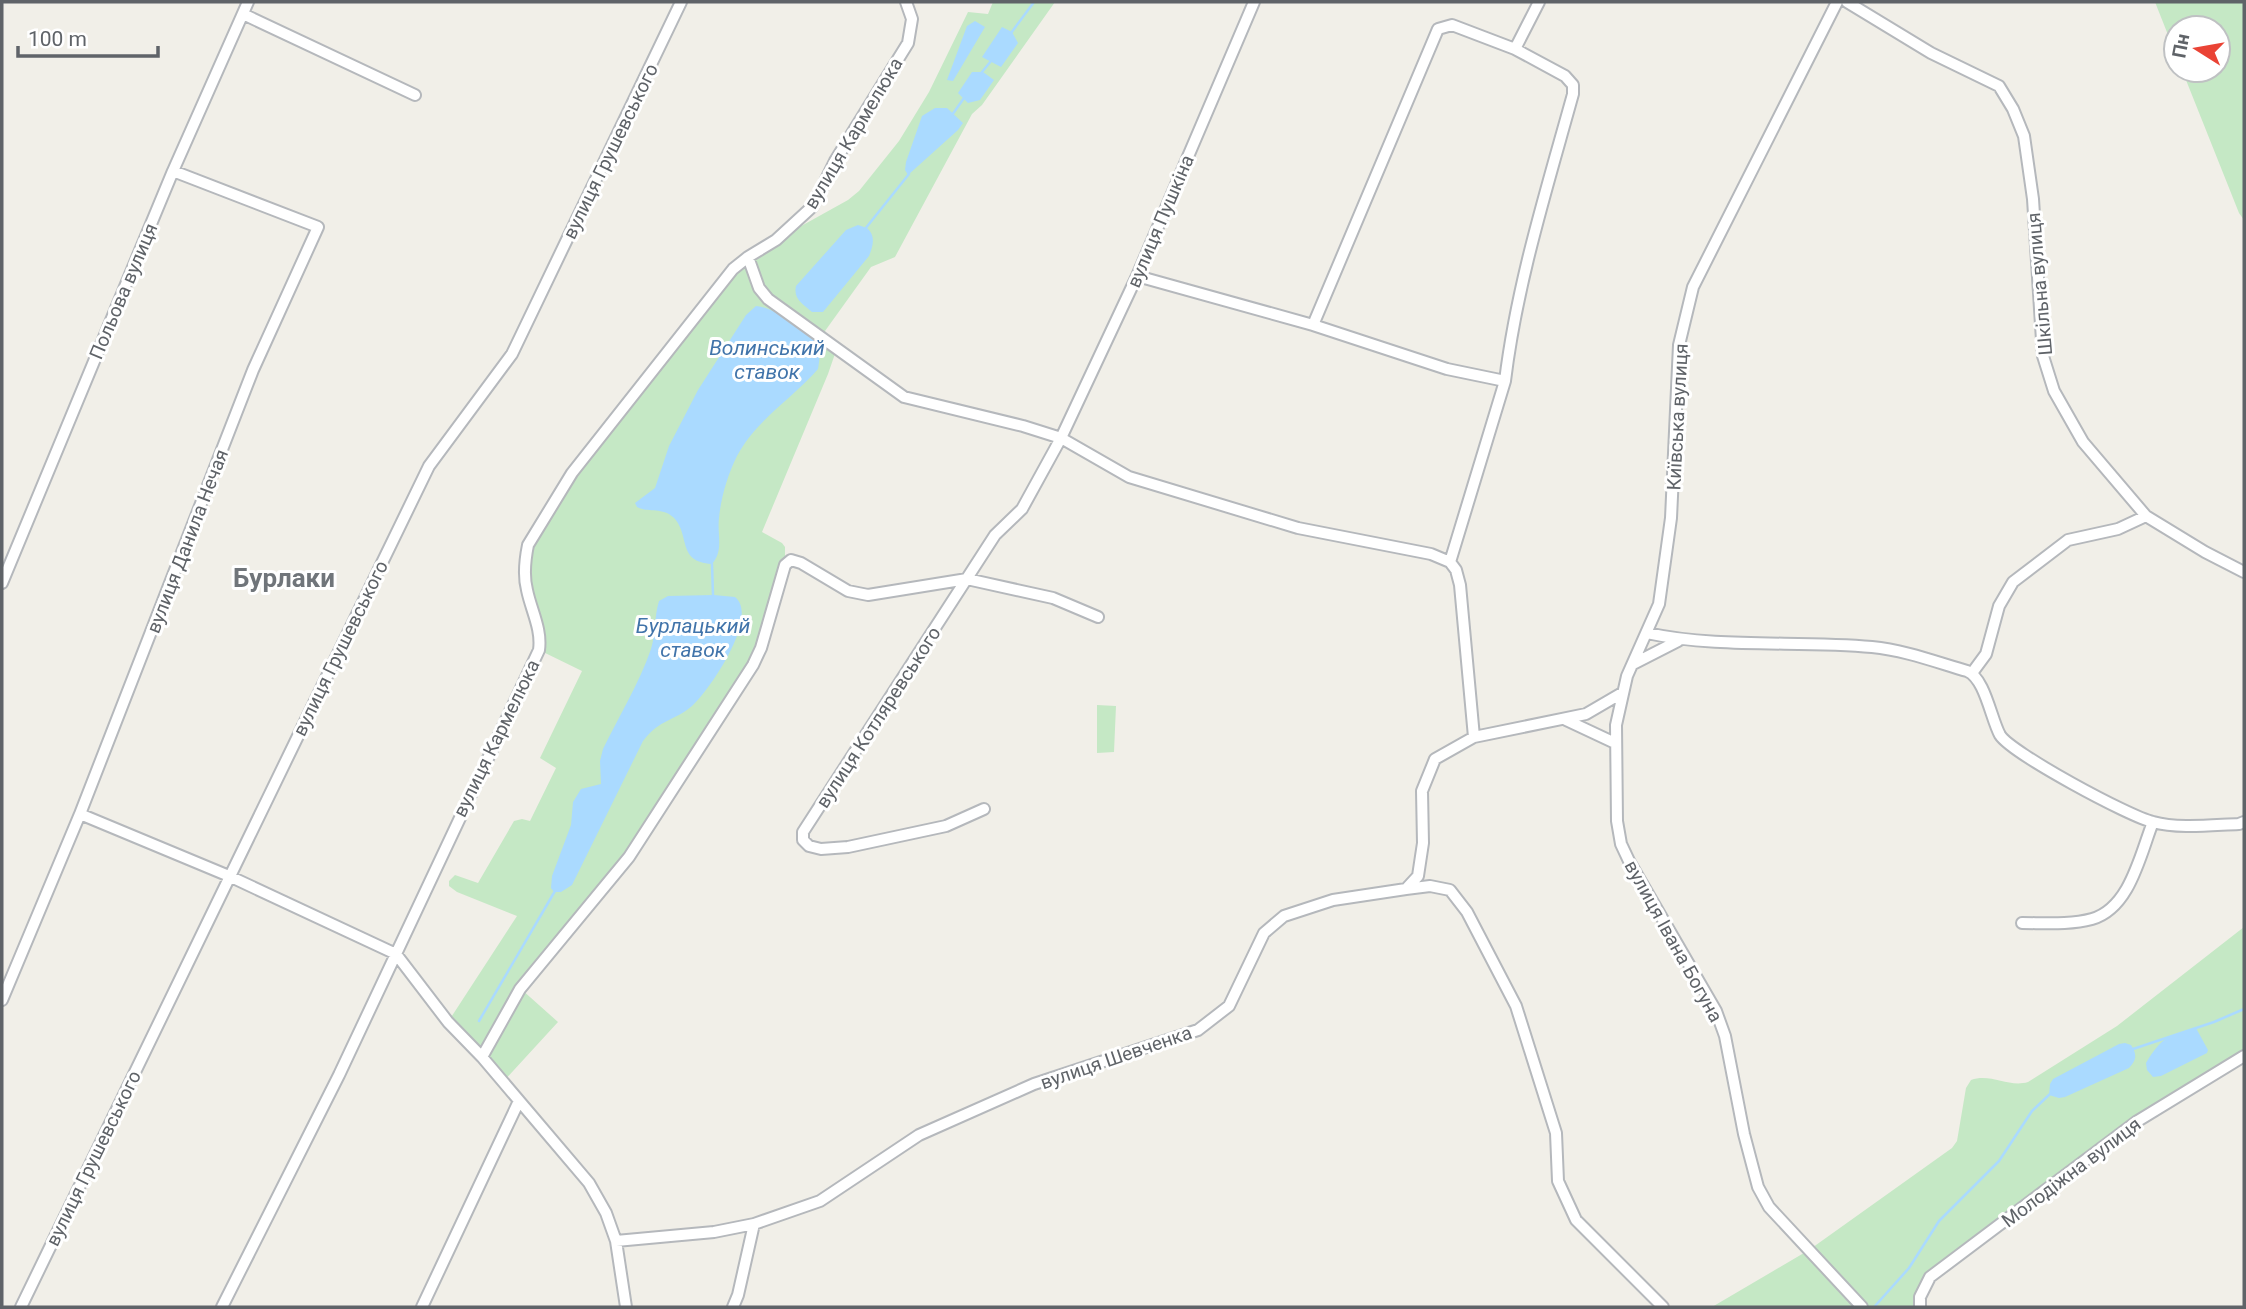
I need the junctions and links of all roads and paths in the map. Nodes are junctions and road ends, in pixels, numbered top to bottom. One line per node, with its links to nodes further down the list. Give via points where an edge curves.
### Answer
1 (248, 2): 8 (street, Польова вулиця)
2 (681, 2): 35 (street, вулиця Грушевського, via 512,354 429,466)
3 (906, 2): 12 (street, вулиця Кармелюка, via 912,19 908,43 835,161 813,206 776,240)
4 (1254, 2): 13 (street, вулиця Пушкіна)
5 (1539, 2): 9 (street)
6 (1837, 2): 23 (street, Київська вулиця, via 1693,287 1679,345 1671,518 1659,604)
7 (1847, 2): 17 (street, Шкільна вулиця, via 1931,53 1998,86 2013,109 2024,136 2033,199 2043,356 2054,391 2083,443)
8 (243, 14): 10 (street); 11 (street, Польова вулиця)
9 (1515, 49): 14 (street, via 1452,25 1438,29); 15 (street, via 1565,76 1573,85 1573,94 1535,232)
10 (415, 95)
11 (173, 171): 21 (street, Польова вулиця); 32 (street, вулиця Данила Нечая, via 318,227 253,370)
12 (748, 257): 16 (street, via 768,299 904,397); 38 (street, вулиця Кармелюка, via 733,269 572,473 527,545 524,572 540,634 539,650)
13 (1137, 276): 14 (street); 16 (street, вулиця Пушкіна)
14 (1313, 325): 15 (street, via 1447,369)
15 (1505, 380): 18 (street)
16 (1061, 438): 18 (street, via 1129,477 1298,528 1431,554); 20 (street, вулиця Котляревського, via 1022,509 995,535)
17 (2146, 516): 19 (street, Шкільна вулиця); 26 (street, via 2123,528 2068,540 2014,582 1999,606 1986,654)
18 (1450, 562): 29 (street, via 1460,584)
19 (2244, 572)
20 (967, 579): 22 (street, via 1054,598); 31 (street, вулиця Котляревського, via 803,832 803,840 821,849 848,846 946,826); 41 (street, via 868,594 848,591 790,560 753,665 629,857 520,989)
21 (2, 583)
22 (1098, 617)
23 (1647, 633): 24 (street); 25 (street, Київська вулиця)
24 (1681, 641): 25 (street); 26 (street, via 1871,647)
25 (1633, 664): 27 (street, Київська вулиця)
26 (1972, 673): 33 (street, via 2010,747)
27 (1622, 693): 28 (street, via 1595,711); 30 (street, вулиця Івана Богуна)
28 (1566, 720): 29 (street); 30 (street)
29 (1474, 737): 36 (street, via 1435,759 1422,791 1418,876)
30 (1615, 743): 51 (street, вулиця Івана Богуна, via 1621,844 1716,1011 1760,1193)
31 (984, 809)
32 (80, 814): 35 (street); 39 (street, вулиця Данила Нечая)
33 (2152, 822): 34 (street, via 2197,826); 37 (street, via 2125,893 2112,909 2085,921)
34 (2244, 822)
35 (229, 876): 38 (street); 45 (street, вулиця Грушевського)
36 (1406, 889): 43 (street, вулиця Шевченка, via 1333,900 1284,916 1264,933 1229,1006 1198,1030 1034,1084 919,1135 820,1201); 50 (street, вулиця Шевченка, via 1430,886 1450,890 1467,912 1516,1006 1556,1133 1558,1181 1576,1220)
37 (2022, 923)
38 (396, 954): 41 (street, via 448,1022); 46 (street, вулиця Кармелюка)
39 (2, 1000)
40 (2244, 1056): 52 (street, Молодіжна вулиця, via 2137,1122 1930,1277)
41 (482, 1057): 42 (street)
42 (519, 1101): 44 (street, via 589,1183); 47 (street)
43 (754, 1224): 44 (street, вулиця Шевченка); 49 (street)
44 (616, 1241): 48 (street)
45 (22, 1307)
46 (222, 1307)
47 (422, 1307)
48 (626, 1307)
49 (733, 1307)
50 (1664, 1307)
51 (1862, 1307)
52 (1920, 1307)

